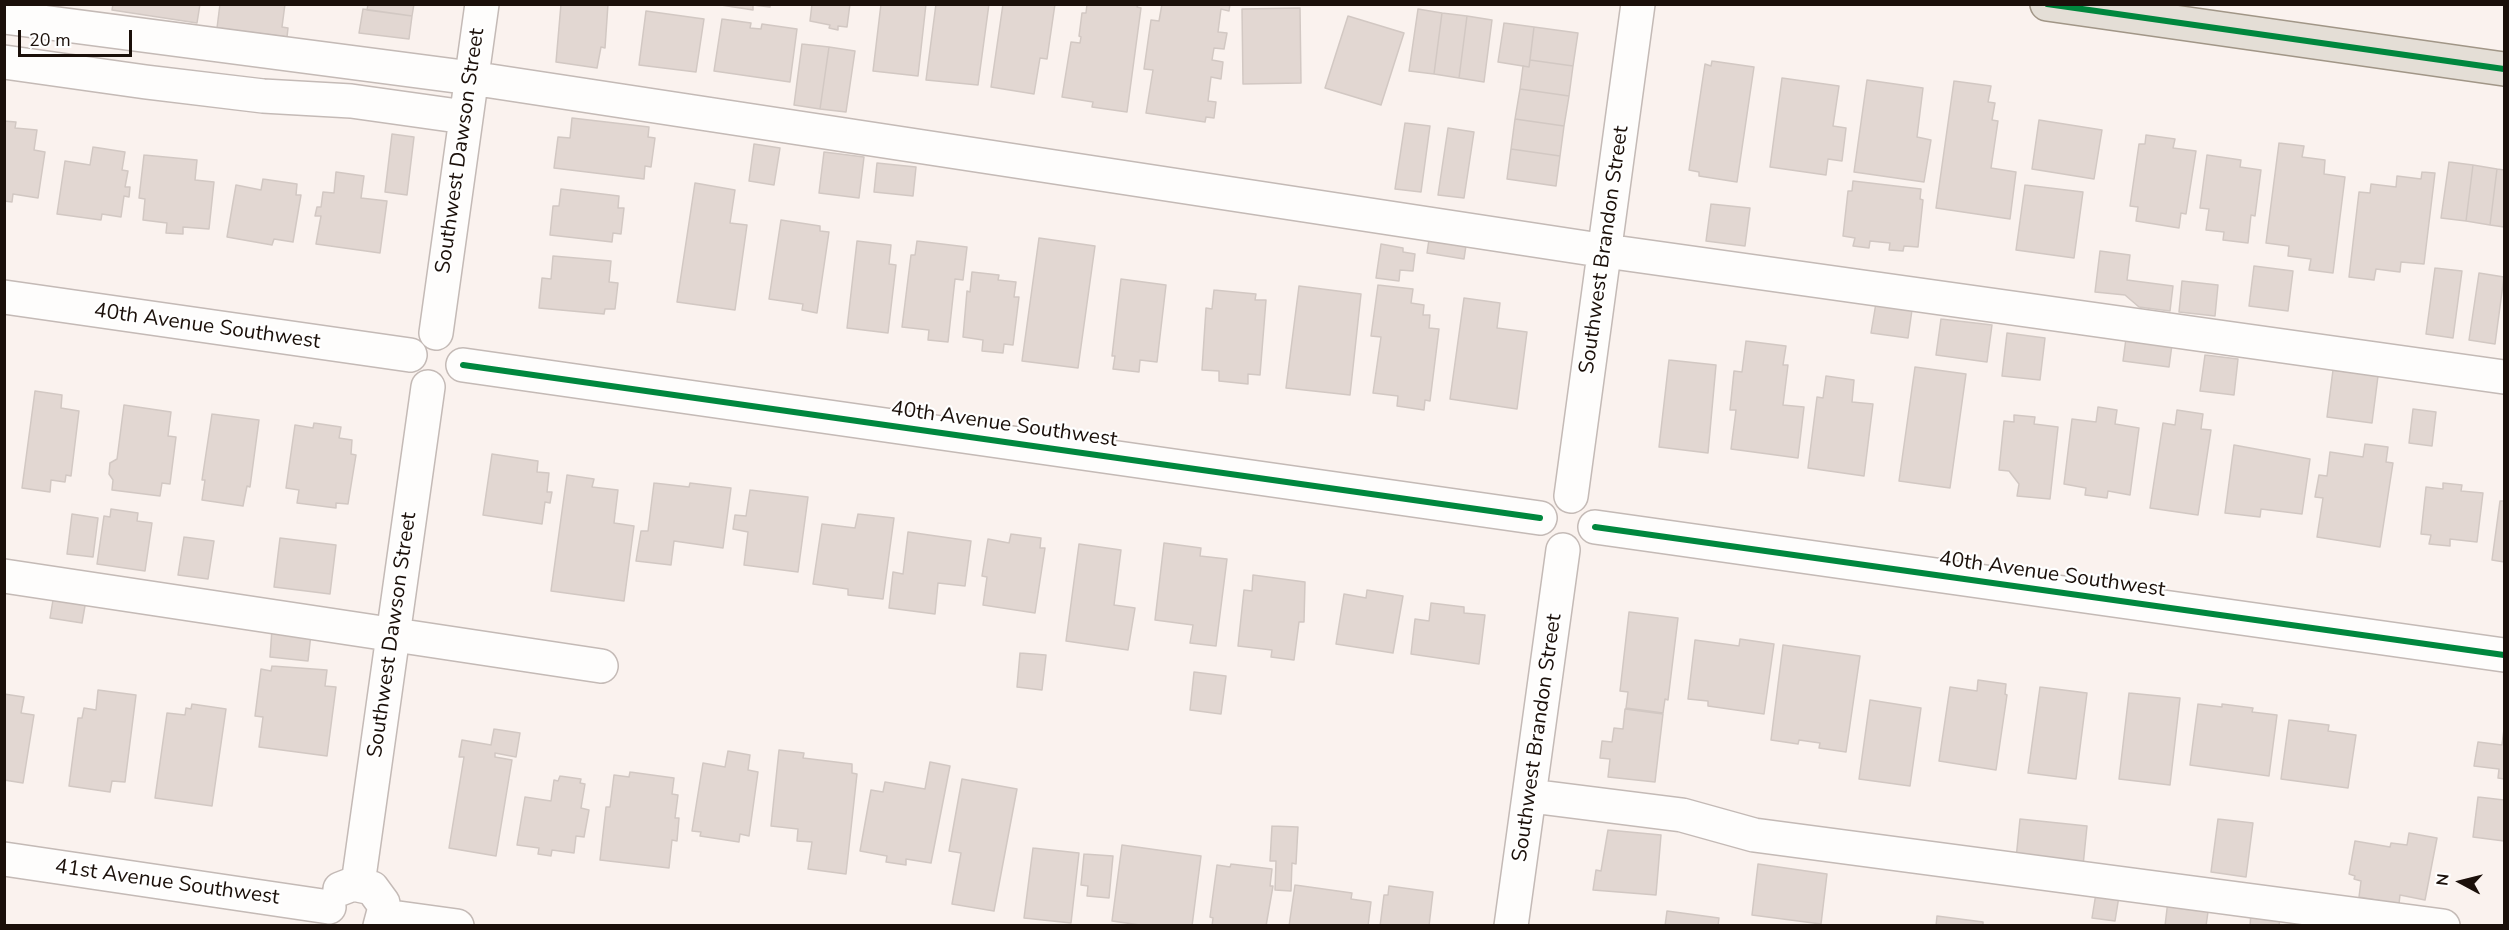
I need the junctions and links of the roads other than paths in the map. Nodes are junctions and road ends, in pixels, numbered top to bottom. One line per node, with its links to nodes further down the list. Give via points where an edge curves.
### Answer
1 (482, 4): 7 (street, Southwest Dawson Street)
2 (1638, 4): 9 (street, Southwest Brandon Street)
3 (2047, 4): 6 (main road)
4 (4, 17): 7 (street)
5 (4, 62): 8 (street, via 263,96 351,101)
6 (2505, 69)
7 (471, 78): 8 (street, Southwest Dawson Street); 9 (street)
8 (465, 117): 11 (street, Southwest Dawson Street)
9 (1606, 251): 14 (street); 16 (street, Southwest Brandon Street)
10 (4, 297): 12 (street, 40th Avenue Southwest)
11 (436, 333): 12 (street, via 416,342); 13 (street, via 451,337 458,344)
12 (410, 356): 15 (street, via 414,376)
13 (463, 365): 15 (street, via 452,383); 17 (street, 40th Avenue Southwest)
14 (2505, 377)
15 (428, 387): 21 (street, Southwest Dawson Street)
16 (1571, 496): 17 (street, via 1548,503); 18 (street, via 1590,506)
17 (1540, 518): 19 (street, via 1545,539)
18 (1595, 527): 19 (street, via 1583,546); 22 (street, 40th Avenue Southwest)
19 (1563, 550): 24 (street, Southwest Brandon Street)
20 (4, 576): 21 (street)
21 (393, 635): 23 (street); 26 (street, Southwest Dawson Street)
22 (2505, 655)
23 (601, 666)
24 (1531, 796): 30 (street, Southwest Brandon Street); 31 (street, via 1682,815 1754,835)
25 (4, 859): 27 (street, 41st Avenue Southwest)
26 (358, 884): 27 (street, via 336,892); 28 (street, via 379,895 383,903)
27 (331, 916)
28 (382, 921): 29 (street)
29 (457, 926)
30 (1511, 926)
31 (2443, 926)

